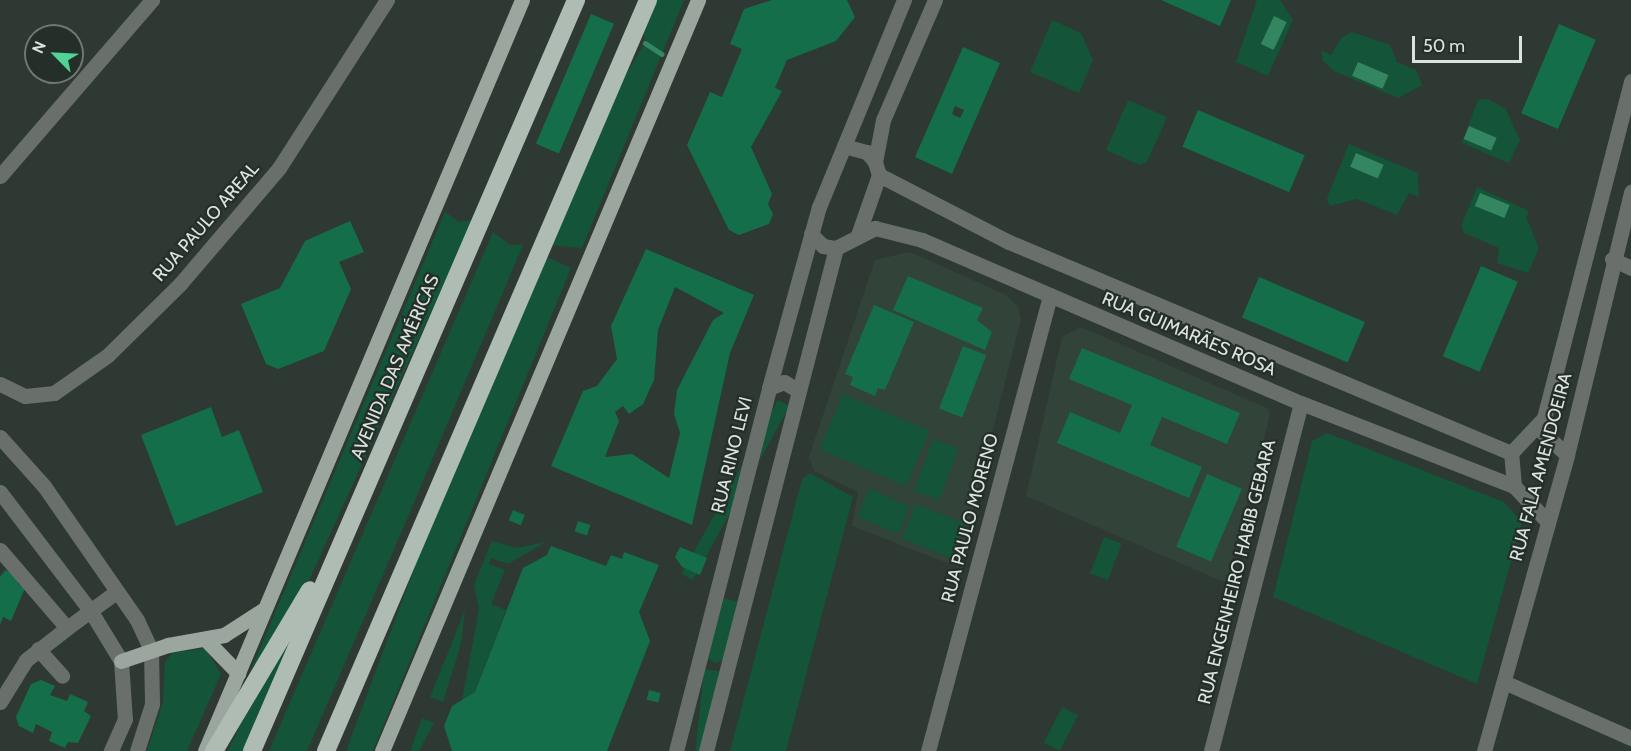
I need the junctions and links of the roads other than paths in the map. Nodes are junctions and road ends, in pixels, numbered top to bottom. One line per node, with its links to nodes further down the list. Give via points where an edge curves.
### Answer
1 (152, 0): 12 (street)
2 (387, 0): 21 (street, RUA PAULO AREAL, via 279,168 180,284 108,355 54,393 25,396)
3 (522, 0): 36 (main road, AVENIDA DAS AMÉRICAS)
4 (576, 0): 32 (highway, AVENIDA DAS AMÉRICAS)
5 (648, 0): 47 (highway)
6 (698, 0): 57 (main road)
7 (904, 0): 10 (street)
8 (935, 0): 11 (street, via 883,120)
9 (1631, 81): 25 (street, RUA FALA AMENDOEIRA, via 1571,320)
10 (844, 146): 11 (street, RUA GUIMARÃES ROSA, via 867,152); 15 (street)
11 (877, 168): 16 (street); 27 (street, RUA GUIMARÃES ROSA, via 1009,242)
12 (0, 176)
13 (1631, 192): 14 (street, RUA FALA AMENDOEIRA)
14 (1626, 230): 18 (street, RUA FALA AMENDOEIRA)
15 (811, 234): 17 (street, via 823,246); 22 (street)
16 (858, 235): 17 (street, RUA GUIMARÃES ROSA); 20 (street, RUA GUIMARÃES ROSA, via 894,230)
17 (836, 248): 23 (street)
18 (1612, 260): 19 (street); 28 (street, RUA FALA AMENDOEIRA)
19 (1631, 268)
20 (1050, 295): 24 (street, RUA GUIMARÃES ROSA); 60 (street, RUA PAULO MORENO)
21 (0, 384)
22 (769, 388): 23 (street, RUA RINO LEVI, via 784,382); 42 (street, RUA RINO LEVI)
23 (799, 391): 43 (street)
24 (1301, 403): 29 (street, RUA GUIMARÃES ROSA); 61 (street, RUA ENGENHEIRO HABIB GEBARA)
25 (1537, 427): 27 (street, RUA FALA AMENDOEIRA); 28 (street)
26 (0, 437): 34 (street, via 44,486)
27 (1511, 453): 29 (street, RUA FALA AMENDOEIRA)
28 (1566, 455): 31 (street, RUA FALA AMENDOEIRA)
29 (1514, 486): 31 (street, RUA GUIMARÃES ROSA)
30 (0, 492): 35 (street)
31 (1547, 521): 46 (street, RUA FALA AMENDOEIRA)
32 (344, 540): 53 (highway, via 327,557); 54 (highway, AVENIDA DAS AMÉRICAS)
33 (0, 550): 37 (street)
34 (116, 592): 35 (street); 40 (street)
35 (90, 610): 37 (street); 41 (street)
36 (263, 610): 38 (main road); 44 (main road, AVENIDA DAS AMÉRICAS)
37 (67, 628): 39 (street)
38 (207, 641): 40 (main road); 44 (main road)
39 (38, 649): 45 (street); 48 (street)
40 (151, 650): 41 (main road); 51 (street, via 152,705)
41 (121, 661): 50 (street, via 125,718)
42 (700, 661): 43 (street); 58 (street, RUA RINO LEVI)
43 (728, 667): 59 (street)
44 (238, 673): 52 (main road, AVENIDA DAS AMÉRICAS)
45 (62, 676)
46 (1504, 682): 49 (street); 62 (street, RUA FALA AMENDOEIRA)
47 (348, 701): 55 (highway); 56 (highway)
48 (0, 702)
49 (1631, 738)
50 (111, 751)
51 (137, 751)
52 (205, 751)
53 (214, 751)
54 (252, 751)
55 (326, 751)
56 (340, 751)
57 (382, 751)
58 (676, 751)
59 (706, 751)
60 (928, 751)
61 (1211, 751)
62 (1484, 751)

